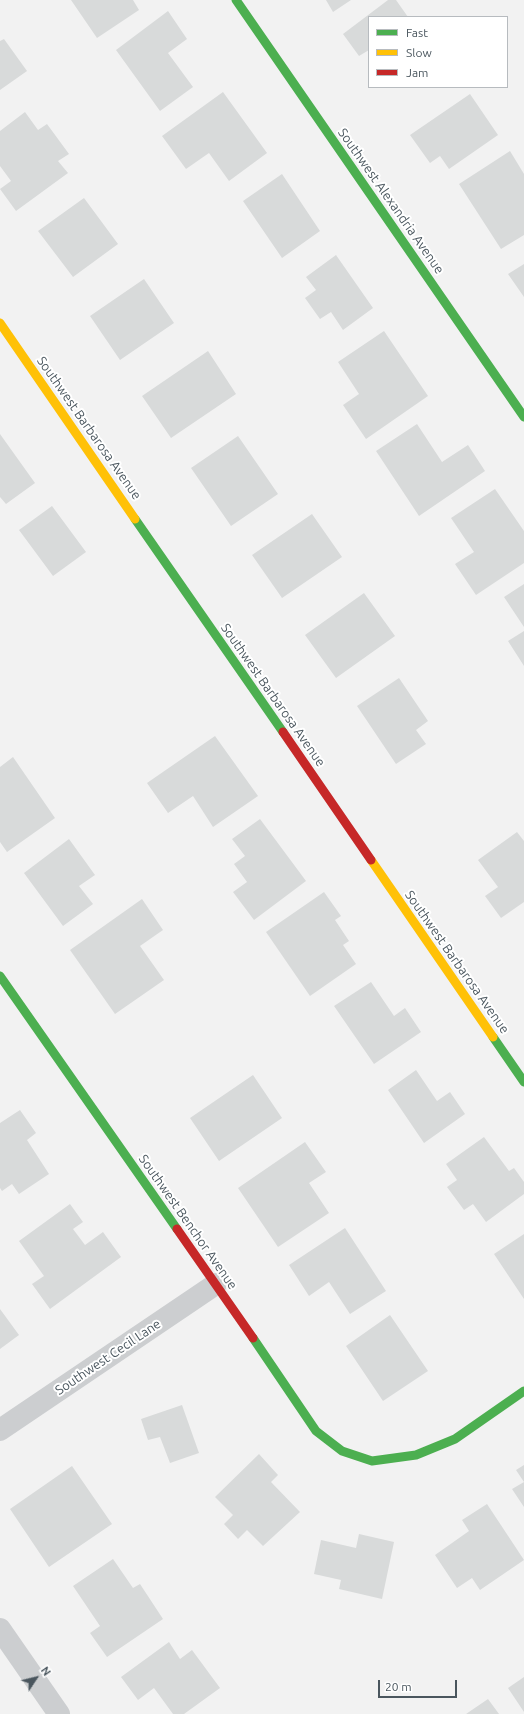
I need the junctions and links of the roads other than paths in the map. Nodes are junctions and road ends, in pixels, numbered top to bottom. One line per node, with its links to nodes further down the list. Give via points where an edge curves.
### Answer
1 (236, 0): 3 (street, Southwest Alexandria Avenue)
2 (0, 323): 5 (street, Southwest Barbarosa Avenue)
3 (524, 417)
4 (0, 976): 6 (street, Southwest Benchor Avenue)
5 (524, 1082)
6 (216, 1284): 7 (street, Southwest Benchor Avenue, via 316,1430 342,1451 372,1461 416,1455 455,1439); 8 (street, Southwest Cecil Lane)
7 (524, 1391)
8 (0, 1430)
9 (0, 1629): 10 (street)
10 (59, 1714)

